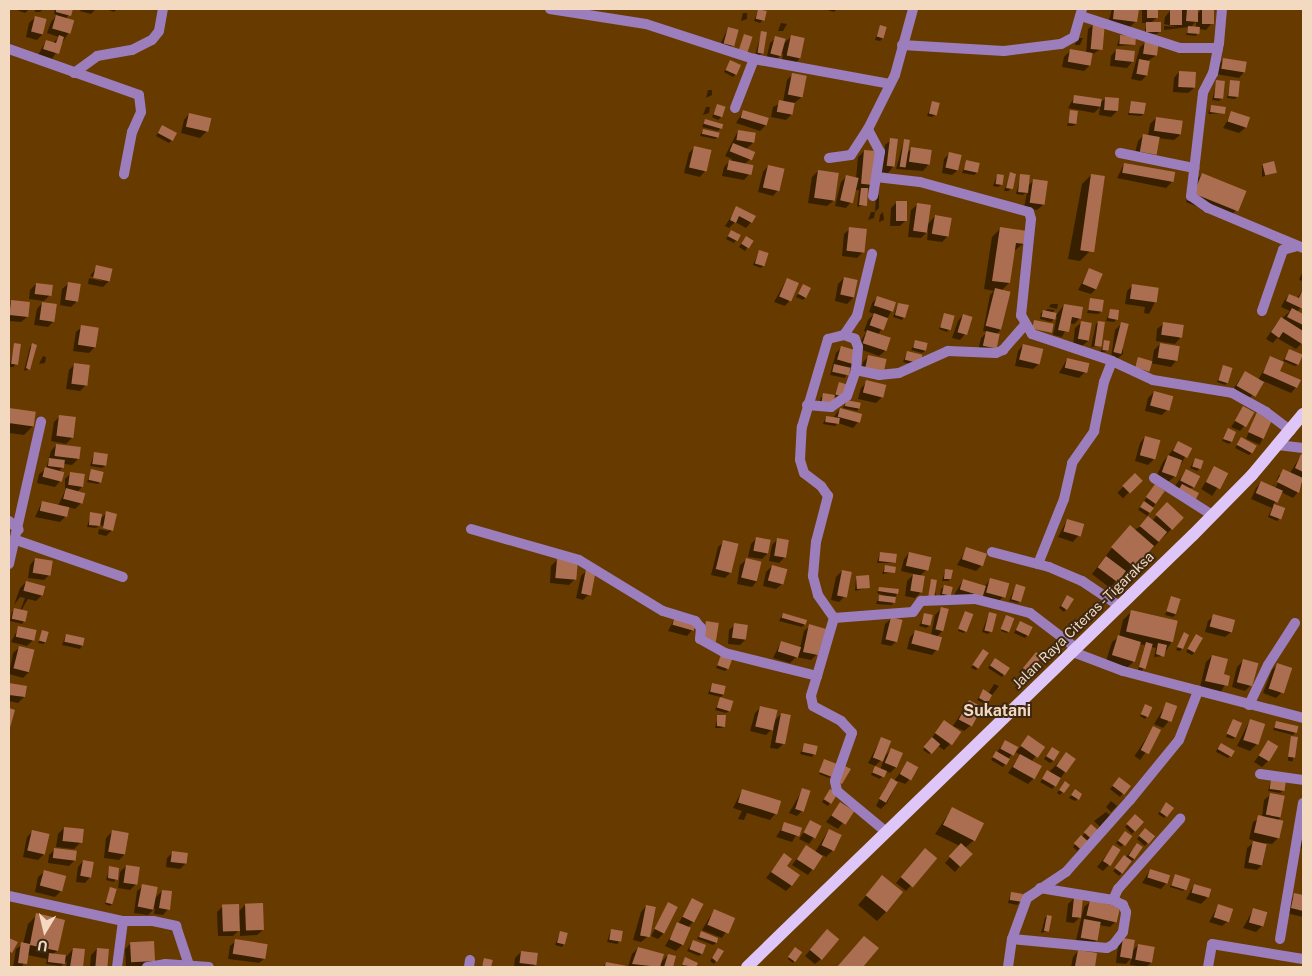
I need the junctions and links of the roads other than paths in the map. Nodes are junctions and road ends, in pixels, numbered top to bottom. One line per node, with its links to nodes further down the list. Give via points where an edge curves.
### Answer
1 (163, 9): 10 (street, via 158,32 152,40 132,50 97,56)
2 (550, 9): 9 (street, via 646,24)
3 (913, 9): 6 (street)
4 (1222, 9): 7 (street)
5 (1082, 12): 6 (street, via 1071,40 1044,46 1004,51); 7 (street, via 1180,48)
6 (902, 45): 11 (street)
7 (1218, 48): 16 (street, via 1213,73 1203,93)
8 (9, 49): 10 (street)
9 (754, 59): 11 (street); 12 (street)
10 (74, 73): 17 (street, via 139,94 142,101)
11 (890, 84): 13 (street)
12 (735, 108)
13 (868, 129): 15 (street, via 851,155); 18 (street, via 880,152)
14 (1120, 153): 16 (street)
15 (829, 158)
16 (1194, 168): 20 (street, via 1191,186 1195,201)
17 (124, 174)
18 (876, 177): 19 (street); 23 (street, via 920,182 1029,212 1031,219 1021,314)
19 (873, 196)
20 (1300, 247): 22 (street, via 1283,250)
21 (872, 254): 24 (street, via 857,316)
22 (1262, 311)
23 (1024, 326): 25 (street, via 1032,334 1051,342); 26 (street, via 1003,350 996,353 948,351 899,373 879,375)
24 (844, 335): 26 (street, via 854,339 858,347); 27 (street, via 828,339)
25 (1112, 361): 30 (street, via 1153,380 1232,394 1266,412); 40 (street, via 1104,382 1094,431 1072,463 1064,499)
26 (856, 370): 27 (street, via 847,396 838,404)
27 (807, 405): 43 (street, via 800,460 804,473 822,486 828,496 813,559 814,583)
28 (1303, 414): 30 (main road, Jalan Raya Citeras - Tigaraksa)
29 (41, 422): 37 (street)
30 (1291, 431): 31 (main road, Jalan Raya Citeras - Tigaraksa)
31 (1278, 445): 32 (street); 34 (main road, Jalan Raya Citeras - Tigaraksa)
32 (1303, 448)
33 (1154, 478): 34 (street)
34 (1212, 515): 42 (main road, Jalan Raya Citeras - Tigaraksa)
35 (9, 520): 37 (street)
36 (472, 529): 46 (street, via 578,560 663,611 696,621 701,628 700,639 726,653)
37 (17, 535): 39 (street); 41 (street)
38 (992, 552): 40 (street)
39 (9, 564)
40 (1038, 564): 42 (street, via 1082,581)
41 (123, 577)
42 (1118, 605): 45 (main road, Jalan Raya Citeras - Tigaraksa)
43 (834, 618): 45 (street, via 913,612 921,601 975,599 1030,613); 46 (street)
44 (1295, 623): 48 (street, via 1268,665)
45 (1074, 650): 47 (street, via 1116,668); 54 (main road, Jalan Raya Citeras - Tigaraksa)
46 (816, 676): 54 (street, via 810,696 813,706 841,721 852,733 835,781 837,791)
47 (1198, 691): 48 (street); 55 (street, via 1180,740 1066,872)
48 (1248, 705): 49 (street)
49 (1303, 718)
50 (1260, 774): 51 (street)
51 (1303, 780)
52 (1303, 804): 60 (street)
53 (1180, 819): 57 (street, via 1118,889)
54 (885, 831): 66 (main road, Jalan Raya Citeras - Tigaraksa)
55 (1040, 888): 57 (street); 59 (street, via 1027,898)
56 (9, 896): 58 (street)
57 (1113, 900): 59 (street, via 1123,906 1126,921 1123,932 1107,948)
58 (124, 921): 62 (street, via 153,921 176,926); 63 (street)
59 (1012, 939): 67 (street)
60 (1280, 939)
61 (1303, 958): 68 (street, via 1212,944)
62 (188, 965): 64 (street); 65 (street)
63 (117, 967)
64 (147, 967)
65 (209, 967)
66 (747, 967)
67 (1008, 967)
68 (1208, 967)

